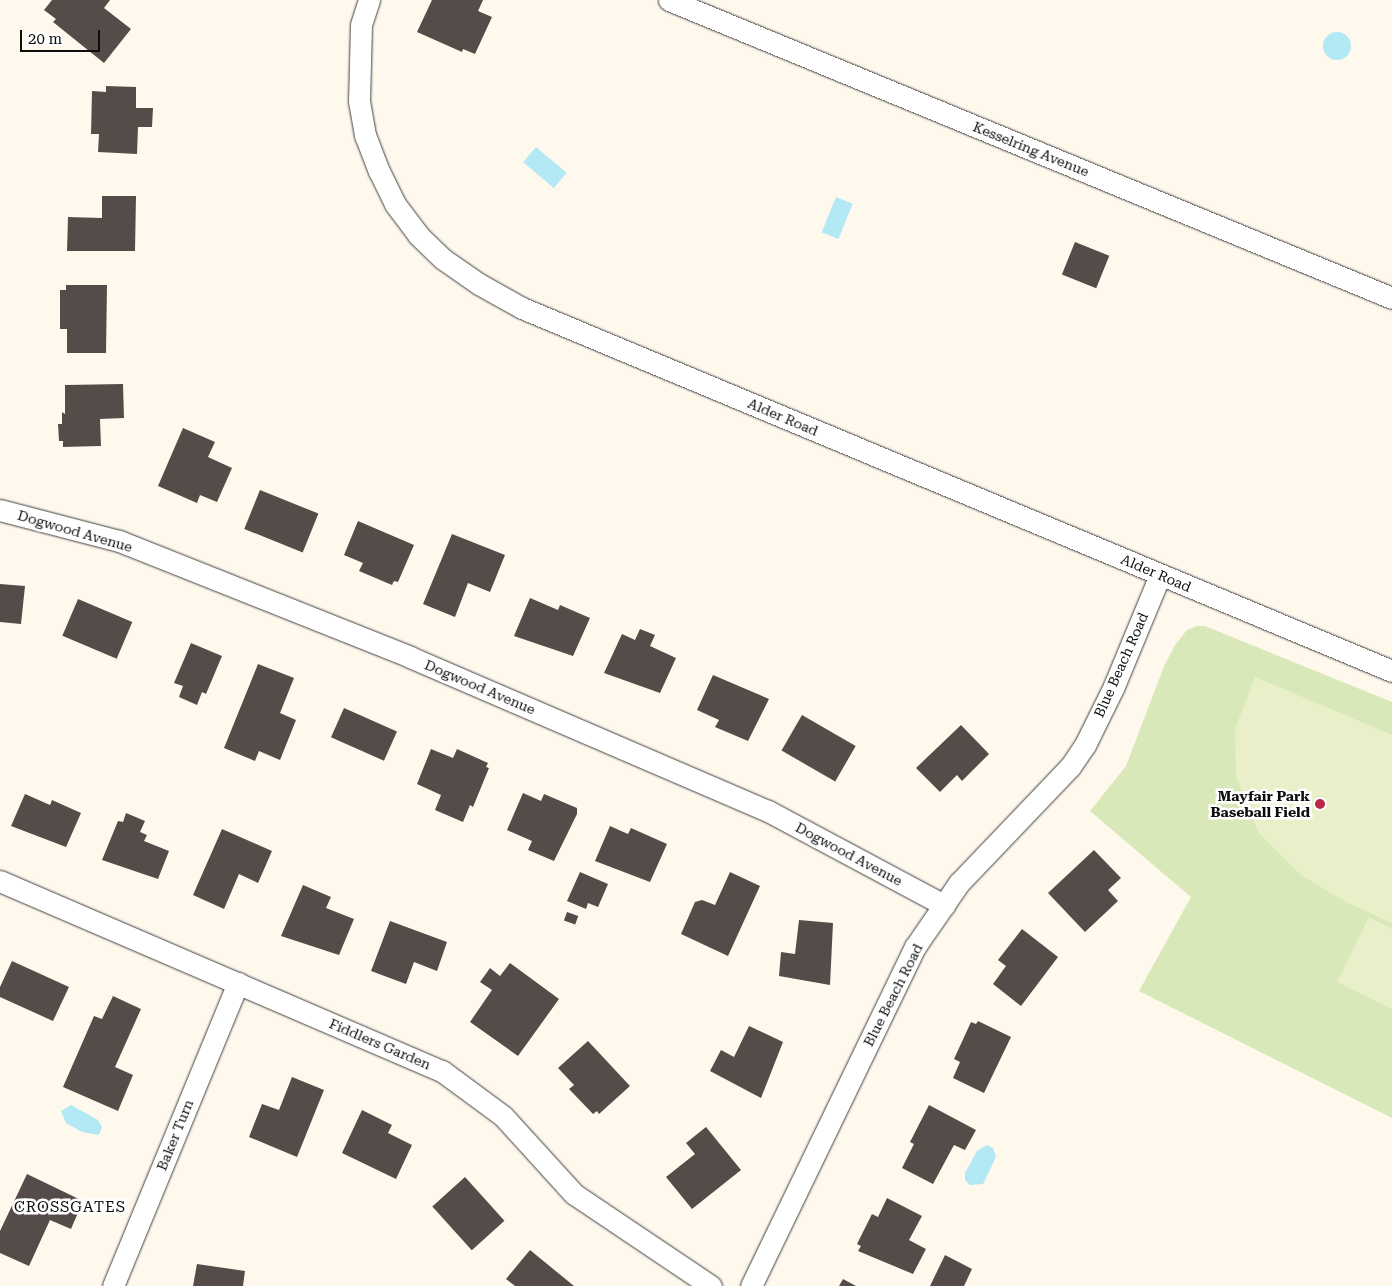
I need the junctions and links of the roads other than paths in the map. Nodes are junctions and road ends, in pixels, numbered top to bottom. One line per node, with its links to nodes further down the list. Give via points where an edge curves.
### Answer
1 (369, 0): 5 (street, Alder Road, via 361,24 358,65 366,135 395,204 418,235 443,259 522,308)
2 (669, 0): 3 (street, Kesselring Avenue)
3 (1392, 298)
4 (0, 510): 8 (street, Dogwood Avenue, via 119,541 410,657 768,811)
5 (1160, 574): 6 (street, Alder Road); 8 (street, Blue Beach Road, via 1114,686 1085,745 1070,767 959,883)
6 (1392, 671)
7 (0, 881): 9 (street, Fiddlers Garden)
8 (944, 905): 12 (street, Blue Beach Road, via 915,947)
9 (238, 983): 10 (street, Baker Turn); 11 (street, Fiddlers Garden, via 442,1071 503,1116 574,1194)
10 (113, 1286)
11 (711, 1286)
12 (751, 1286)

